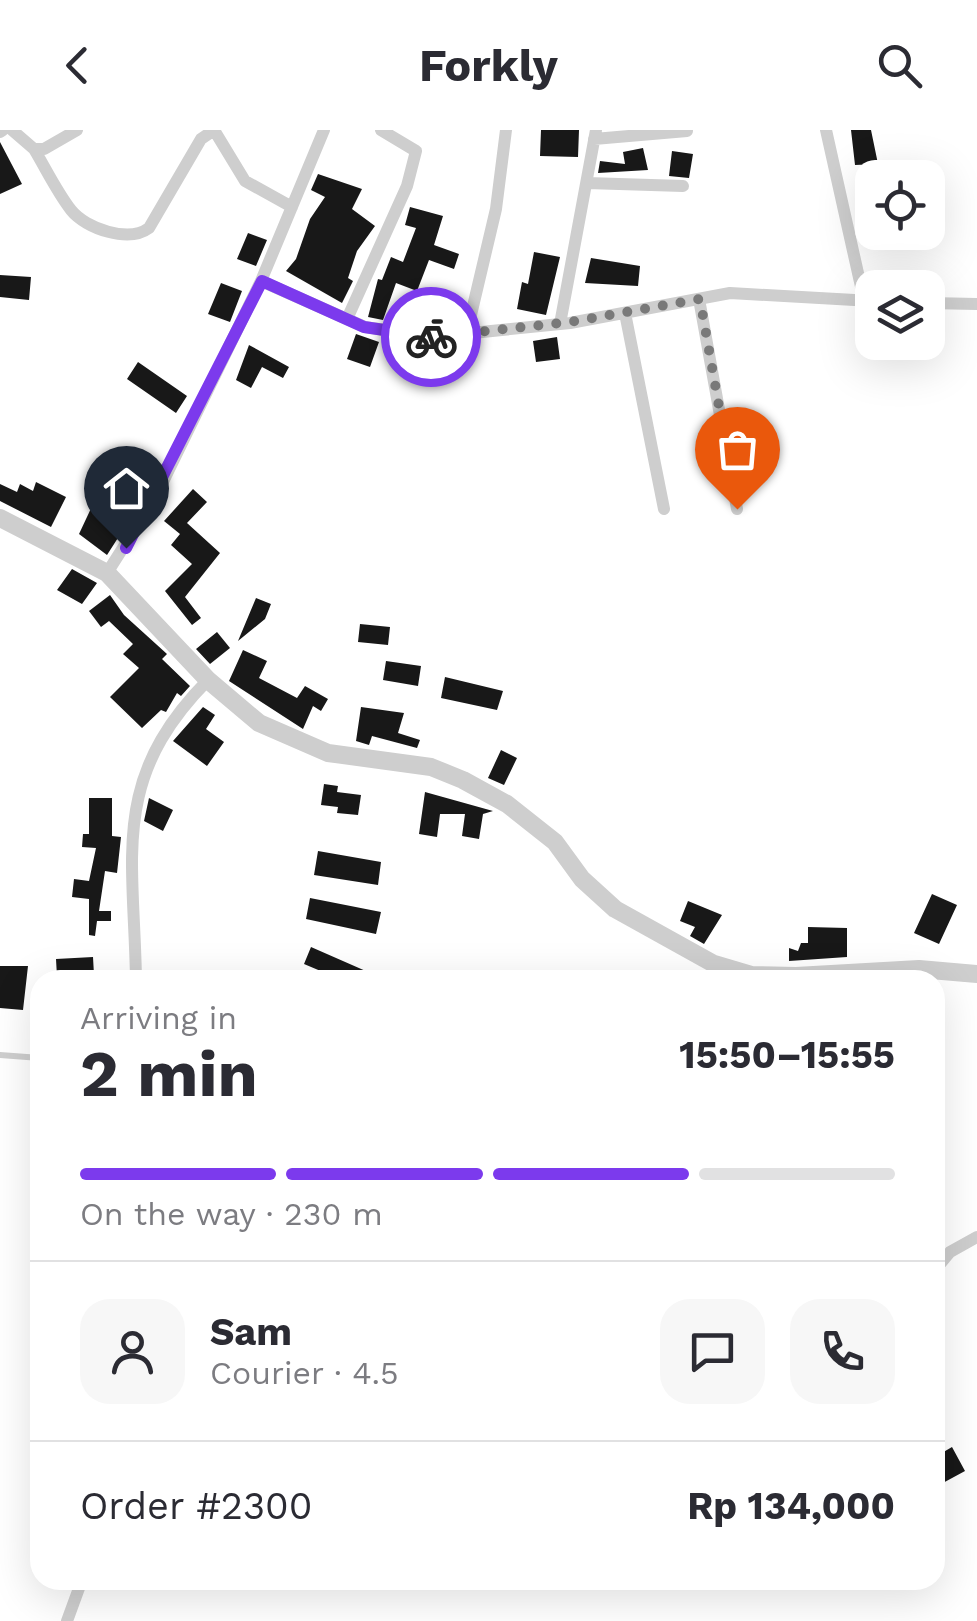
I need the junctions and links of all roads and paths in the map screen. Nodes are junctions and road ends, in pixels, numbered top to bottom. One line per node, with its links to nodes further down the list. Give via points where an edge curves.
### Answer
1 (12, 130): 9 (street)
2 (77, 130): 9 (street)
3 (324, 130): 12 (street)
4 (381, 130): 20 (street, via 416,151 401,202)
5 (506, 130): 22 (street, via 496,210)
6 (826, 130): 13 (street)
7 (687, 131): 8 (street)
8 (595, 134): 10 (street)
9 (34, 149): 12 (street, via 72,212 120,236 149,228 202,138 214,130 245,182)
10 (587, 183): 11 (street); 21 (street)
11 (683, 186)
12 (292, 206): 14 (street)
13 (861, 270)
14 (262, 281): 20 (street); 26 (street, via 156,496)
15 (700, 299): 16 (street, via 748,292); 19 (street); 24 (street)
16 (855, 299)
17 (945, 303): 18 (street)
18 (977, 304)
19 (624, 313): 21 (street); 23 (street)
20 (347, 319): 22 (street, via 403,335)
21 (560, 324): 22 (street)
22 (466, 336)
23 (664, 509)
24 (737, 509)
25 (0, 518): 26 (street)
26 (108, 573): 27 (street)
27 (208, 680): 28 (street, via 165,734 140,780 133,836); 29 (street, via 258,724 294,742 432,767 492,796 555,842 615,909)
28 (136, 970)
29 (736, 970)
30 (901, 970): 31 (street)
31 (931, 970)
32 (945, 971): 33 (street)
33 (977, 974)
34 (0, 1055): 35 (lane)
35 (30, 1057)
36 (977, 1237): 37 (street)
37 (945, 1258)
38 (78, 1590): 39 (street)
39 (66, 1621)

